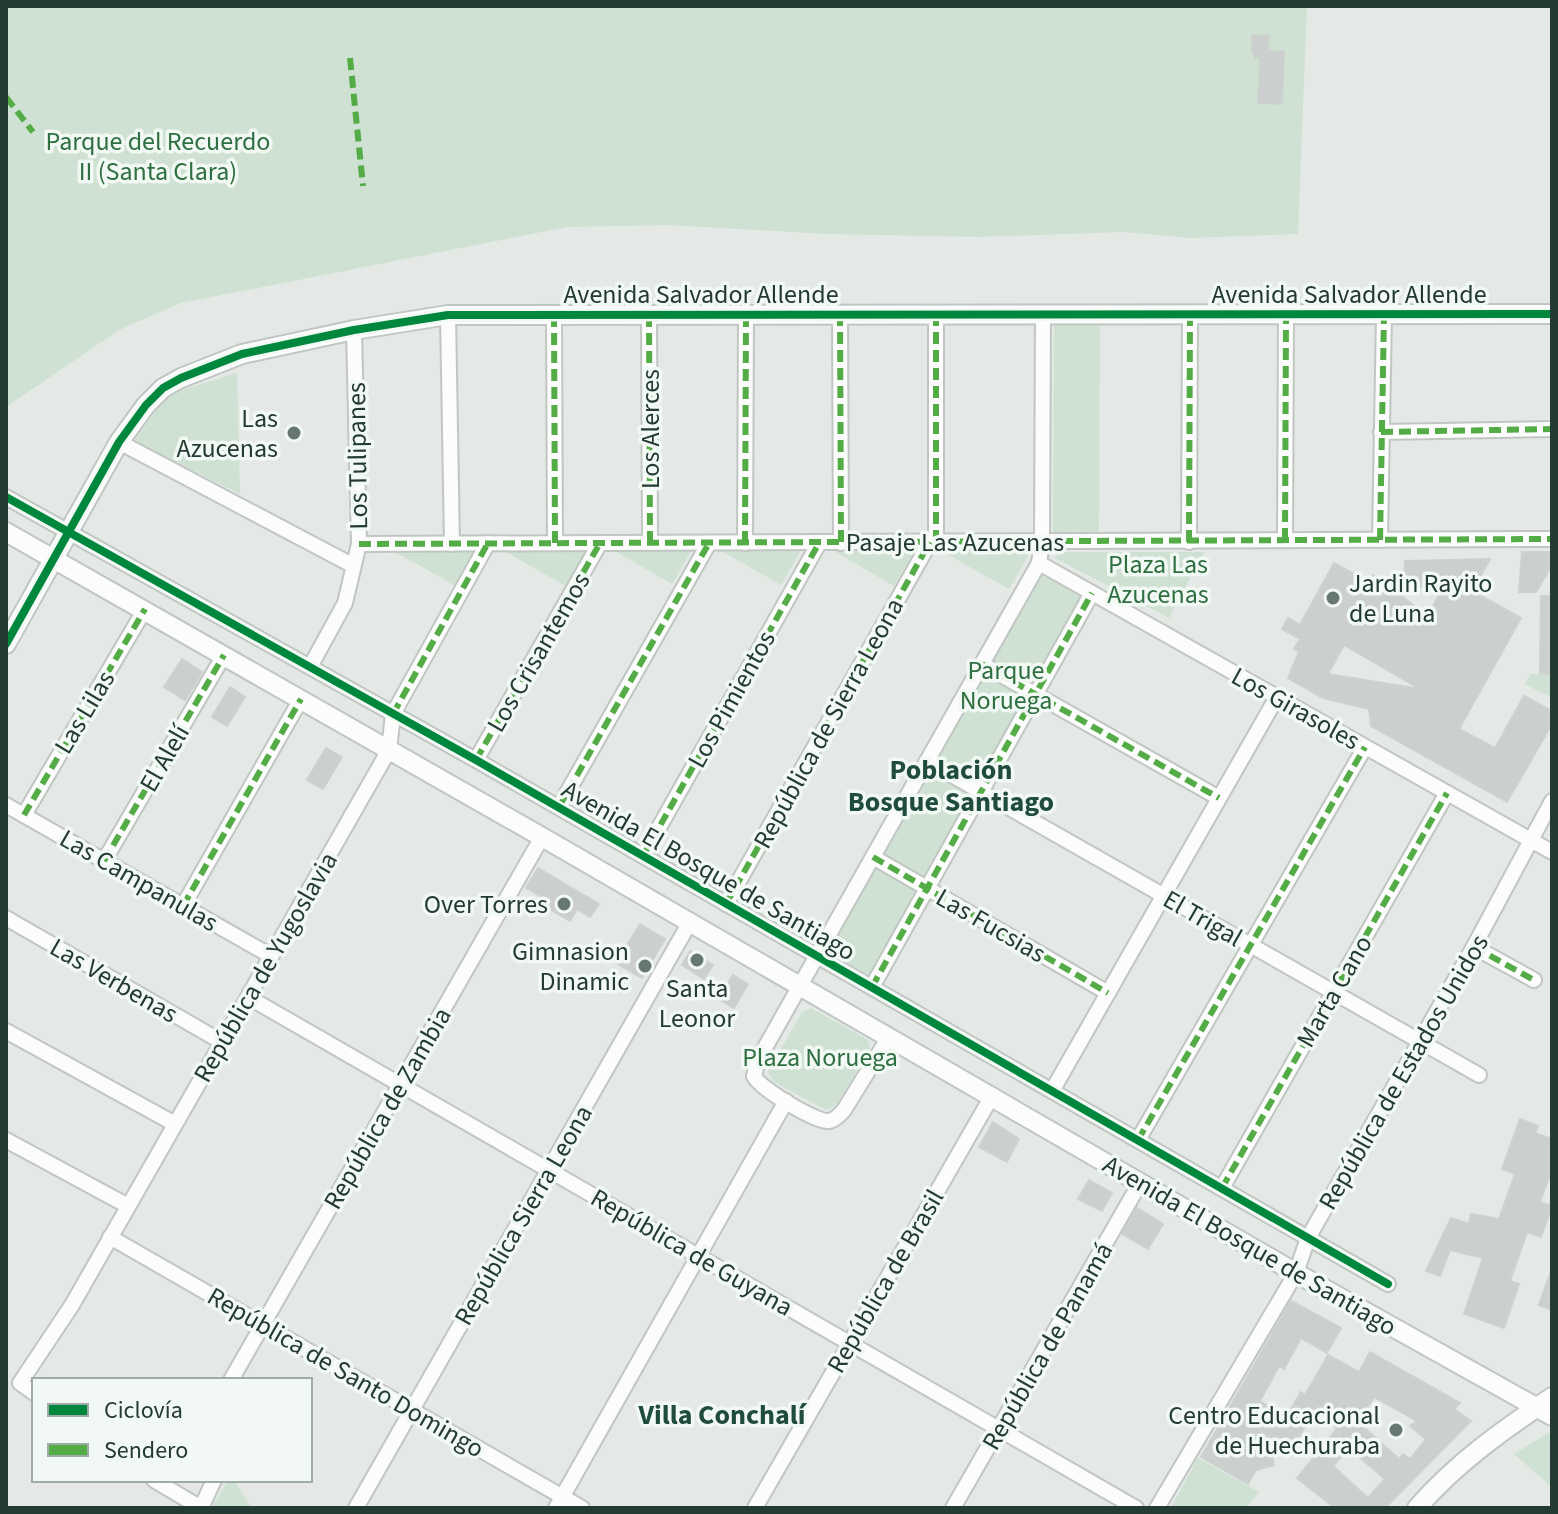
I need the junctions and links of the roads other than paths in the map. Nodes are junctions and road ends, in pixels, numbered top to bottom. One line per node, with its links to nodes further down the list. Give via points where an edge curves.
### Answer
1 (840, 314): 2 (street, Avenida Salvador Allende); 11 (street, Avenida Salvador Allende); 32 (street)
2 (936, 314): 3 (street, Avenida Salvador Allende); 22 (street, República de Sierra Leona)
3 (1043, 314): 4 (street, Avenida Salvador Allende); 23 (street)
4 (1190, 314): 5 (street, Avenida Salvador Allende); 24 (street)
5 (1286, 314): 6 (street, Avenida Salvador Allende); 20 (street)
6 (1384, 314): 7 (street, Avenida Salvador Allende); 14 (street)
7 (1552, 314)
8 (448, 315): 9 (street, Avenida Salvador Allende); 12 (street, Avenida Salvador Allende); 34 (street)
9 (554, 315): 10 (street, Avenida Salvador Allende); 26 (street, Los Crisantemos)
10 (649, 315): 11 (street, Avenida Salvador Allende); 28 (street, Los Alerces)
11 (746, 315): 30 (street)
12 (354, 330): 15 (street, Avenida Salvador Allende, via 242,354 181,378 146,405); 33 (street, Los Tulipanes)
13 (1552, 429): 14 (street)
14 (1381, 432): 21 (street)
15 (119, 442): 18 (street, Avenida Salvador Allende); 37 (street)
16 (6, 497): 18 (street, Avenida El Bosque de Santiago)
17 (6, 532): 35 (street, Avenida El Bosque de Santiago)
18 (70, 533): 35 (street, Avenida Salvador Allende); 43 (street, Avenida El Bosque de Santiago)
19 (1552, 539): 21 (street, Pasaje Las Azucenas)
20 (1285, 540): 21 (street, Pasaje Las Azucenas); 24 (street, Pasaje Las Azucenas)
21 (1380, 540)
22 (933, 542): 23 (street, Pasaje Las Azucenas); 32 (street, Pasaje Las Azucenas); 67 (street, República de Sierra Leona)
23 (1042, 542): 24 (street, Pasaje Las Azucenas); 36 (street)
24 (1189, 542)
25 (488, 543): 26 (street, Pasaje Las Azucenas); 34 (street, Pasaje Las Azucenas); 47 (street, República de Yugoslavia)
26 (555, 543): 27 (street, Pasaje Las Azucenas)
27 (600, 543): 28 (street, Pasaje Las Azucenas); 50 (street, Los Crisantemos)
28 (650, 543): 29 (street, Pasaje Las Azucenas)
29 (709, 543): 30 (street, Pasaje Las Azucenas); 57 (street)
30 (745, 543): 31 (street, Pasaje Las Azucenas)
31 (819, 543): 32 (street, Pasaje Las Azucenas); 62 (street, Los Pimientos)
32 (841, 543)
33 (359, 544): 34 (street, Pasaje Las Azucenas); 37 (street, Los Tulipanes)
34 (452, 544)
35 (54, 560): 39 (street, Avenida El Bosque de Santiago); 40 (street, Avenida Salvador Allende)
36 (1039, 563): 38 (street, Los Girasoles); 42 (street)
37 (352, 565): 43 (street, Los Tulipanes, via 345,603)
38 (1092, 593): 44 (street); 45 (street, Los Girasoles)
39 (145, 609): 41 (street, Avenida El Bosque de Santiago); 58 (street, Las Lilas)
40 (6, 644)
41 (224, 655): 46 (street, Avenida El Bosque de Santiago); 64 (street, El Alelí)
42 (982, 664): 44 (street); 51 (street)
43 (310, 667): 47 (street, Avenida El Bosque de Santiago)
44 (1036, 695): 52 (street); 54 (street)
45 (1277, 697): 48 (street, Los Girasoles); 54 (street)
46 (301, 699): 49 (street, Avenida El Bosque de Santiago); 68 (street)
47 (393, 714): 49 (street, República de Yugoslavia); 50 (street, Avenida El Bosque de Santiago)
48 (1365, 747): 53 (street, Los Girasoles); 71 (street)
49 (389, 750): 59 (street, Avenida El Bosque de Santiago); 73 (street, República de Yugoslavia)
50 (476, 760): 57 (street, Avenida El Bosque de Santiago)
51 (927, 761): 52 (street, El Trigal); 63 (street)
52 (982, 792): 65 (street); 66 (street, El Trigal)
53 (1447, 793): 60 (street, Los Girasoles); 78 (street, Marta Cano)
54 (1219, 798): 66 (street)
55 (1552, 801): 60 (street, República de Estados Unidos)
56 (6, 805): 58 (street, Las Campanulas)
57 (559, 807): 62 (street, Avenida El Bosque de Santiago)
58 (24, 815): 64 (street, Las Campanulas)
59 (542, 837): 70 (street, Avenida El Bosque de Santiago); 86 (street, República de Zambia)
60 (1531, 840): 61 (street, Los Girasoles); 72 (street, República de Estados Unidos)
61 (1552, 852)
62 (643, 856): 67 (street, Avenida El Bosque de Santiago)
63 (873, 857): 65 (street, Las Fucsias); 74 (street)
64 (104, 861): 68 (street, Las Campanulas)
65 (928, 889): 77 (street); 79 (street, Las Fucsias)
66 (1162, 895): 71 (street, El Trigal); 79 (street)
67 (726, 904): 74 (street, Avenida El Bosque de Santiago)
68 (183, 906): 73 (street, Las Campanulas)
69 (6, 918): 83 (street, Las Verbenas)
70 (690, 922): 76 (street, Avenida El Bosque de Santiago); 93 (street, República Sierra Leona)
71 (1250, 945): 78 (street, El Trigal); 92 (street)
72 (1474, 947): 75 (street); 84 (street, República de Estados Unidos)
73 (271, 956): 80 (street, República de Yugoslavia)
74 (818, 956): 76 (street); 77 (street, Avenida El Bosque de Santiago)
75 (1534, 980)
76 (801, 986): 82 (street, Avenida El Bosque de Santiago); 89 (street, via 754,1072 758,1085)
77 (872, 987): 87 (street, Avenida El Bosque de Santiago)
78 (1334, 992): 84 (street, El Trigal); 95 (street, Marta Cano)
79 (1108, 993): 87 (street)
80 (248, 997): 83 (street, República de Yugoslavia); 86 (street, República de Guyana)
81 (6, 1031): 90 (street)
82 (889, 1037): 88 (street, Avenida El Bosque de Santiago); 89 (street, via 837,1117 822,1121)
83 (222, 1042): 90 (street, República de Yugoslavia)
84 (1420, 1042): 85 (street, El Trigal); 98 (street, República de Estados Unidos)
85 (1479, 1075)
86 (400, 1085): 93 (street, República de Guyana); 102 (street, República de Zambia)
87 (1052, 1091): 92 (street, Avenida El Bosque de Santiago)
88 (992, 1096): 94 (street, Avenida El Bosque de Santiago); 103 (street, República de Brasil)
89 (786, 1101): 99 (street)
90 (175, 1124): 96 (street, República de Yugoslavia)
91 (6, 1140): 96 (street)
92 (1138, 1140): 95 (street, Avenida El Bosque de Santiago)
93 (548, 1170): 99 (street, República de Guyana); 107 (street, República Sierra Leona)
94 (1140, 1183): 100 (street, Avenida El Bosque de Santiago); 108 (street, República de Panamá)
95 (1222, 1188): 98 (street, Avenida El Bosque de Santiago)
96 (128, 1206): 97 (street, República de Yugoslavia)
97 (110, 1237): 102 (street, República de Santo Domingo); 105 (street, República de Yugoslavia, via 20,1383)
98 (1308, 1238): 100 (street, República de Estados Unidos); 101 (street, Avenida El Bosque de Santiago)
99 (698, 1256): 103 (street, República de Guyana); 111 (street)
100 (1296, 1273): 106 (street, Avenida El Bosque de Santiago); 118 (street, República de Estados Unidos)
101 (1388, 1284)
102 (263, 1325): 104 (street, República de Zambia); 107 (street, República de Santo Domingo)
103 (850, 1343): 108 (street, República de Guyana); 115 (street, República de Brasil)
104 (232, 1378)
105 (32, 1392)
106 (1547, 1407): 119 (street, via 1461,1463)
107 (411, 1410): 111 (street, República de Santo Domingo); 113 (street, República Sierra Leona)
108 (999, 1429): 116 (street, República de Panamá); 117 (street, República de Guyana)
109 (157, 1482): 112 (street)
110 (213, 1482): 112 (street)
111 (559, 1502): 114 (street, República de Santo Domingo)
112 (201, 1508)
113 (356, 1508)
114 (582, 1508)
115 (755, 1508)
116 (953, 1508)
117 (1136, 1508)
118 (1157, 1508)
119 (1417, 1508)

